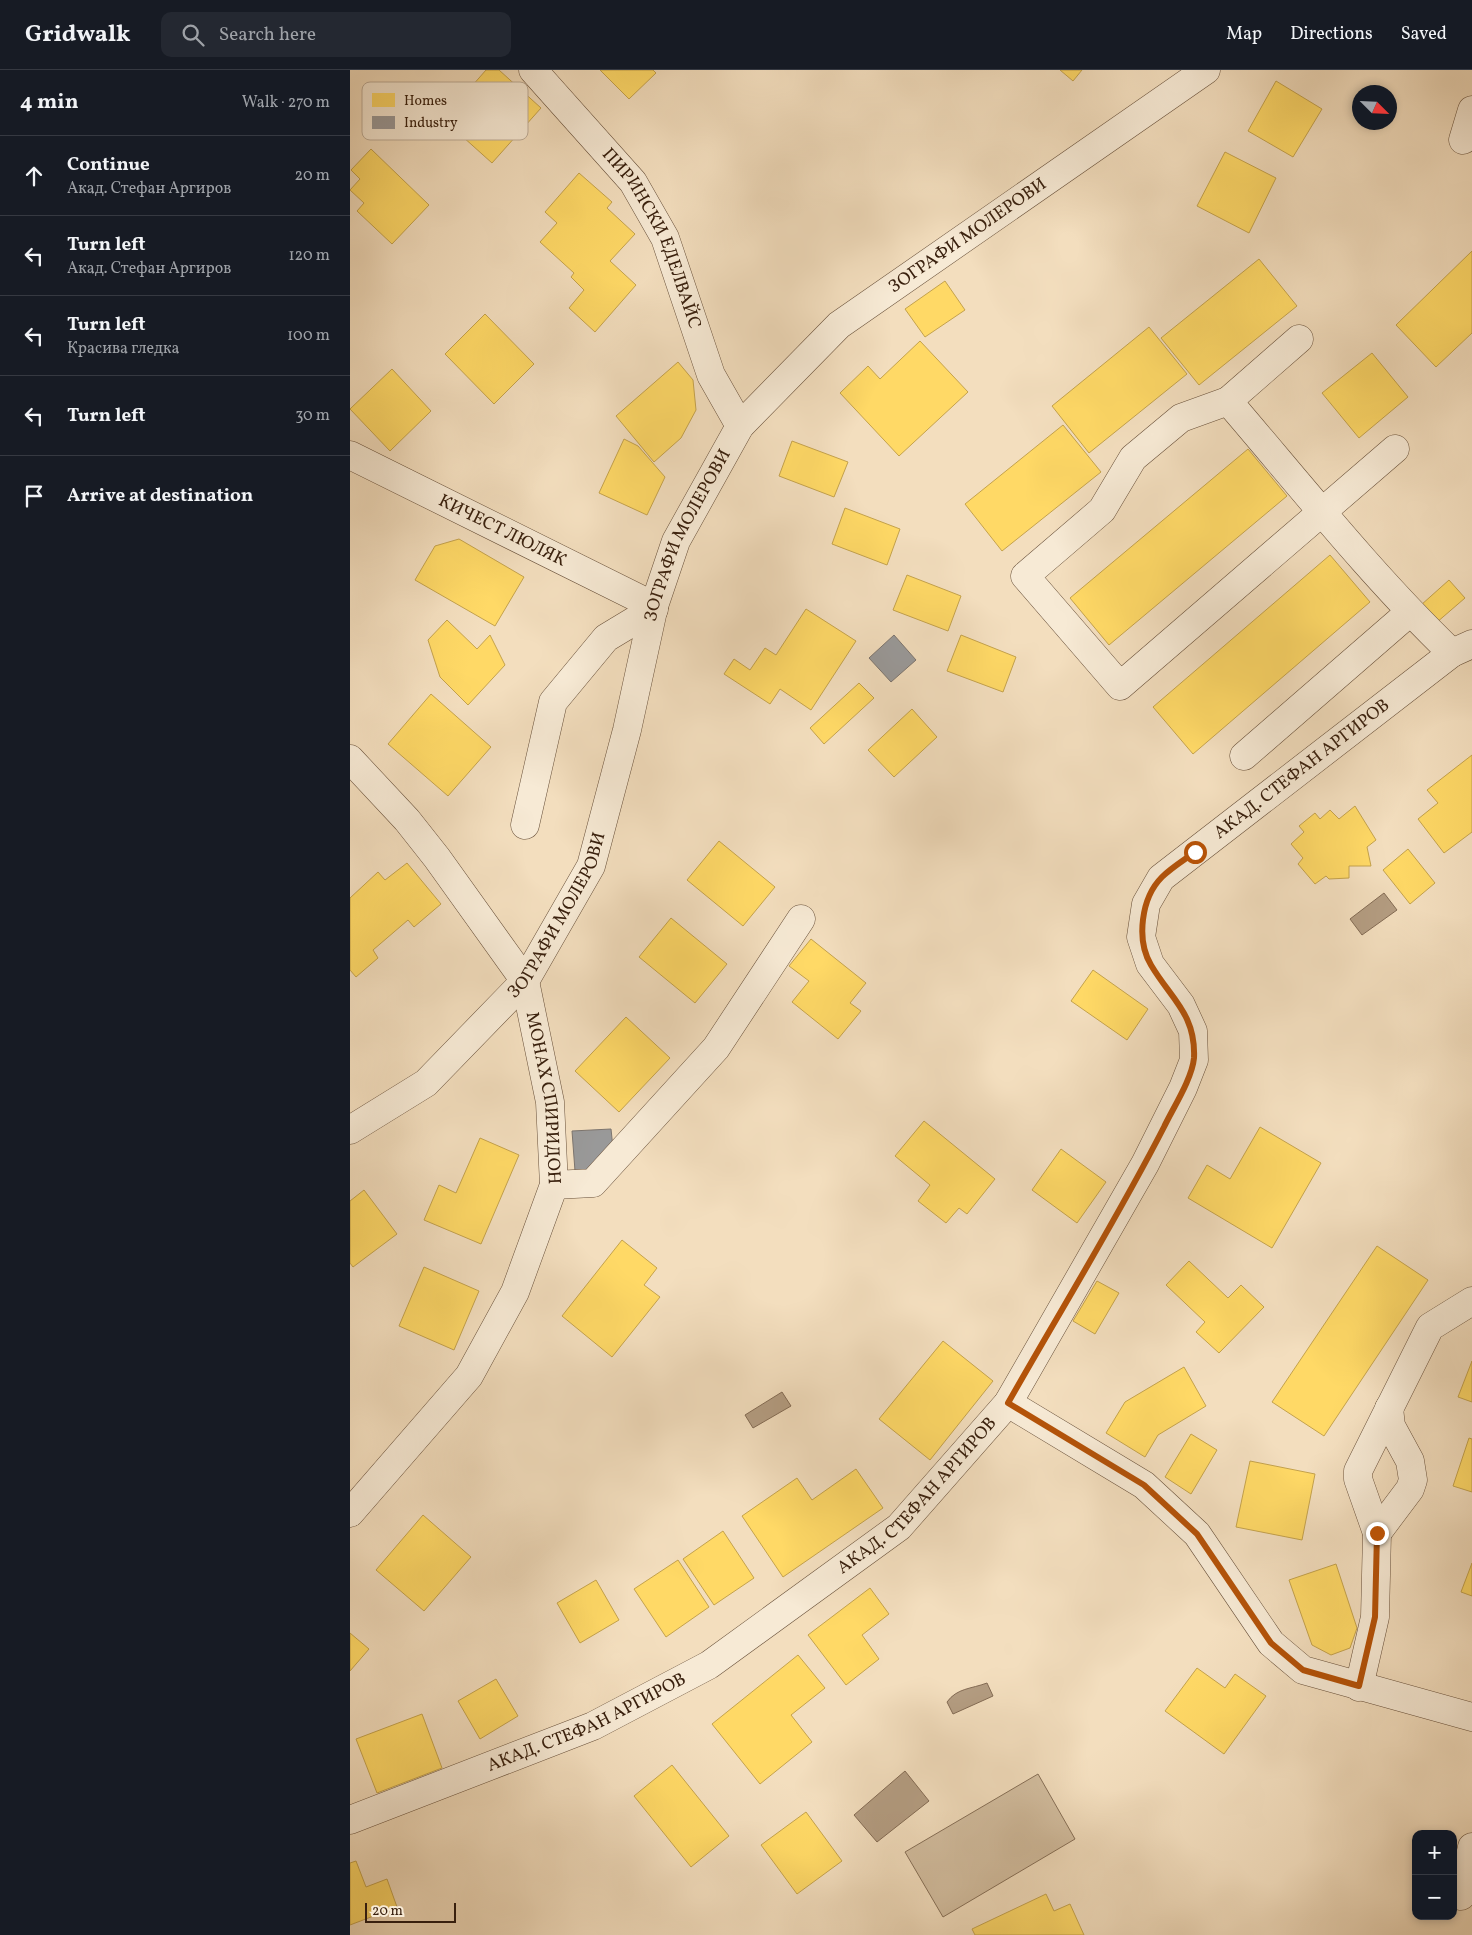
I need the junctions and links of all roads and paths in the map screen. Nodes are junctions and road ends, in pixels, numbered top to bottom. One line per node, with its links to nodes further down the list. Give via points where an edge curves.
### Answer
1 (533, 70): 7 (street, ПИРИНСКИ ЕДЕЛВАЙС, via 633,182 665,238 711,375)
2 (1206, 70): 7 (street, ЗОГРАФИ МОЛЕРОВИ, via 839,325)
3 (1472, 110): 4 (street)
4 (1463, 140)
5 (1299, 339): 6 (street)
6 (1228, 401): 10 (street); 10 (street, via 1181,418 1133,458 1102,510 1025,576 1120,686)
7 (740, 426): 11 (street, ЗОГРАФИ МОЛЕРОВИ, via 676,541)
8 (1395, 449): 10 (street)
9 (350, 455): 11 (street, КИЧЕСТ ЛЮЛЯК)
10 (1323, 511): 12 (street)
11 (654, 607): 16 (street, via 606,638 553,702); 18 (street, ЗОГРАФИ МОЛЕРОВИ, via 627,730 591,866)
12 (1410, 612): 13 (street); 14 (street)
13 (1462, 648): 22 (street, АКАД. СТЕФАН АРГИРОВ, via 1161,878 1153,891 1146,904 1142,937 1150,964 1181,1005 1193,1031 1194,1060 1184,1088 1145,1164)
14 (1244, 756)
15 (350, 759): 18 (street, via 407,820 437,858)
16 (525, 825)
17 (801, 919): 20 (street, via 716,1048 593,1183)
18 (525, 981): 19 (street, ЗОГРАФИ МОЛЕРОВИ, via 426,1082); 20 (street, МОНАХ СПИРИДОН, via 550,1102)
19 (350, 1130)
20 (554, 1185): 24 (street, МОНАХ СПИРИДОН, via 515,1292 469,1376)
21 (1472, 1301): 23 (street, via 1430,1327)
22 (1008, 1403): 26 (street, via 1144,1485 1197,1534 1271,1643 1303,1670); 28 (street, АКАД. СТЕФАН АРГИРОВ, via 899,1527 709,1665 593,1726)
23 (1389, 1408): 25 (street, via 1358,1471); 25 (street, via 1390,1426 1410,1461 1413,1480 1410,1489)
24 (350, 1513)
25 (1377, 1533): 26 (street, via 1375,1617)
26 (1359, 1686): 27 (street)
27 (1472, 1718)
28 (350, 1820)
29 (1472, 1847): 30 (street)
30 (1461, 1896)

